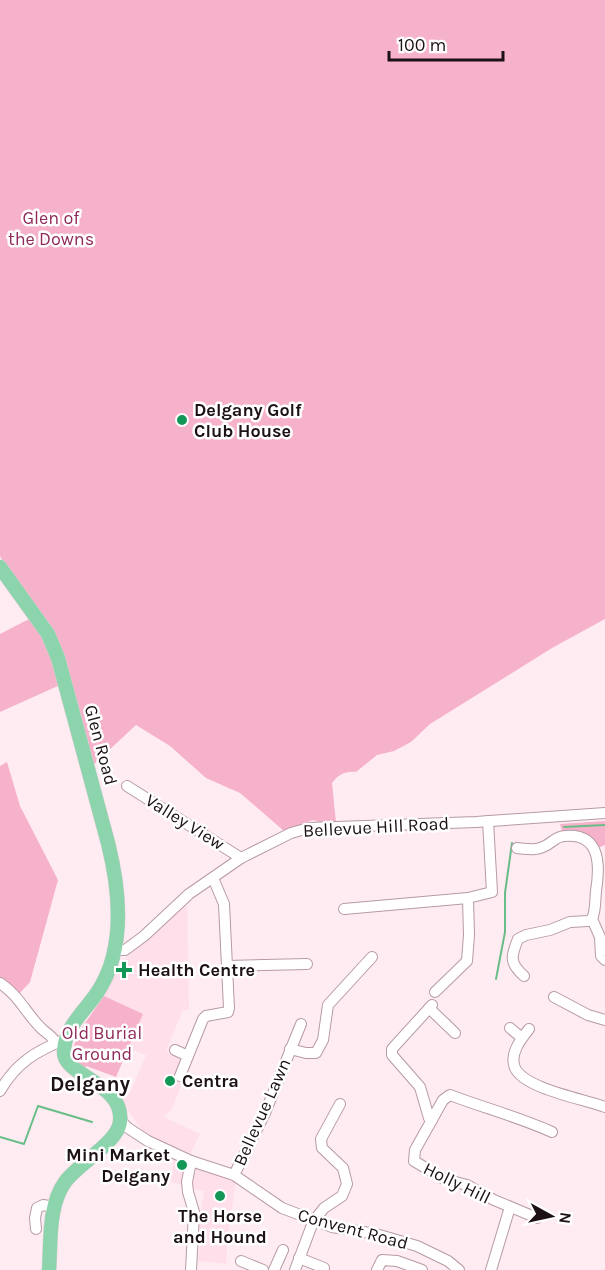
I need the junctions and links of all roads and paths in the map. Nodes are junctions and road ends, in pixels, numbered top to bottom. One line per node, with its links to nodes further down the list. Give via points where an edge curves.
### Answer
1 (0, 567): 14 (main road, Glen Road, via 48,634 76,719 115,870 118,902)
2 (127, 786): 9 (street, Valley View)
3 (605, 813): 4 (street, Bellevue Hill Road)
4 (556, 817): 5 (street, Bellevue Hill Road); 6 (street)
5 (489, 821): 9 (street, Bellevue Hill Road, via 309,828); 11 (street, via 492,892)
6 (560, 836): 7 (street, via 535,850); 8 (street, via 583,838)
7 (517, 848)
8 (601, 852): 13 (street)
9 (241, 858): 10 (street, Bellevue Hill Road)
10 (213, 878): 14 (street, Bellevue Hill Road, via 125,950); 18 (street, via 224,904)
11 (468, 898): 12 (street); 21 (street, via 467,961)
12 (344, 909)
13 (592, 919): 16 (street); 19 (street, via 518,939 512,961)
14 (113, 950): 27 (main road, Glen Road, via 98,991)
15 (372, 957): 28 (street, Bellevue Lawn, via 328,1005 323,1040 316,1053)
16 (605, 960)
17 (307, 964): 18 (street)
18 (228, 966): 30 (street, via 228,1012 203,1019)
19 (524, 975)
20 (0, 983): 27 (street, via 18,997 41,1028)
21 (435, 992)
22 (554, 997): 23 (street)
23 (605, 1020)
24 (301, 1024): 28 (street, Bellevue Lawn)
25 (510, 1028): 34 (street, via 525,1034 514,1056 514,1067 520,1075 561,1096)
26 (454, 1033): 36 (street, via 431,1006 392,1048 392,1055 420,1087)
27 (61, 1041): 32 (street, via 33,1053); 35 (main road, via 67,1063 100,1084 118,1108)
28 (290, 1049): 39 (street, Bellevue Lawn, via 265,1113)
29 (175, 1050): 30 (street)
30 (188, 1056): 31 (street)
31 (180, 1076)
32 (0, 1091)
33 (340, 1104): 43 (street, via 321,1139 322,1148 343,1168 347,1184 342,1196 324,1208)
34 (605, 1107)
35 (121, 1120): 38 (street, Convent Road, via 148,1141); 40 (main road, via 111,1138 65,1182)
36 (432, 1120): 37 (street, Holly Hill, via 450,1095); 41 (street, Holly Hill, via 415,1150 414,1161 444,1179 467,1185)
37 (552, 1132)
38 (191, 1161): 39 (street, Convent Road); 50 (street, via 187,1182 194,1212)
39 (234, 1174): 43 (street, Convent Road, via 268,1200)
40 (54, 1207): 44 (street, via 37,1208); 49 (main road)
41 (510, 1207): 42 (street, Holly Hill); 57 (street, Holly Hill)
42 (537, 1218)
43 (313, 1222): 46 (street); 56 (street, Convent Road, via 417,1246)
44 (36, 1229)
45 (283, 1250): 52 (street)
46 (300, 1258): 48 (street); 53 (street)
47 (241, 1261): 51 (street)
48 (324, 1268)
49 (49, 1270)
50 (191, 1270)
51 (263, 1270)
52 (274, 1270)
53 (295, 1270)
54 (377, 1270): 55 (street, via 382,1260)
55 (422, 1270)
56 (459, 1270)
57 (491, 1270)

